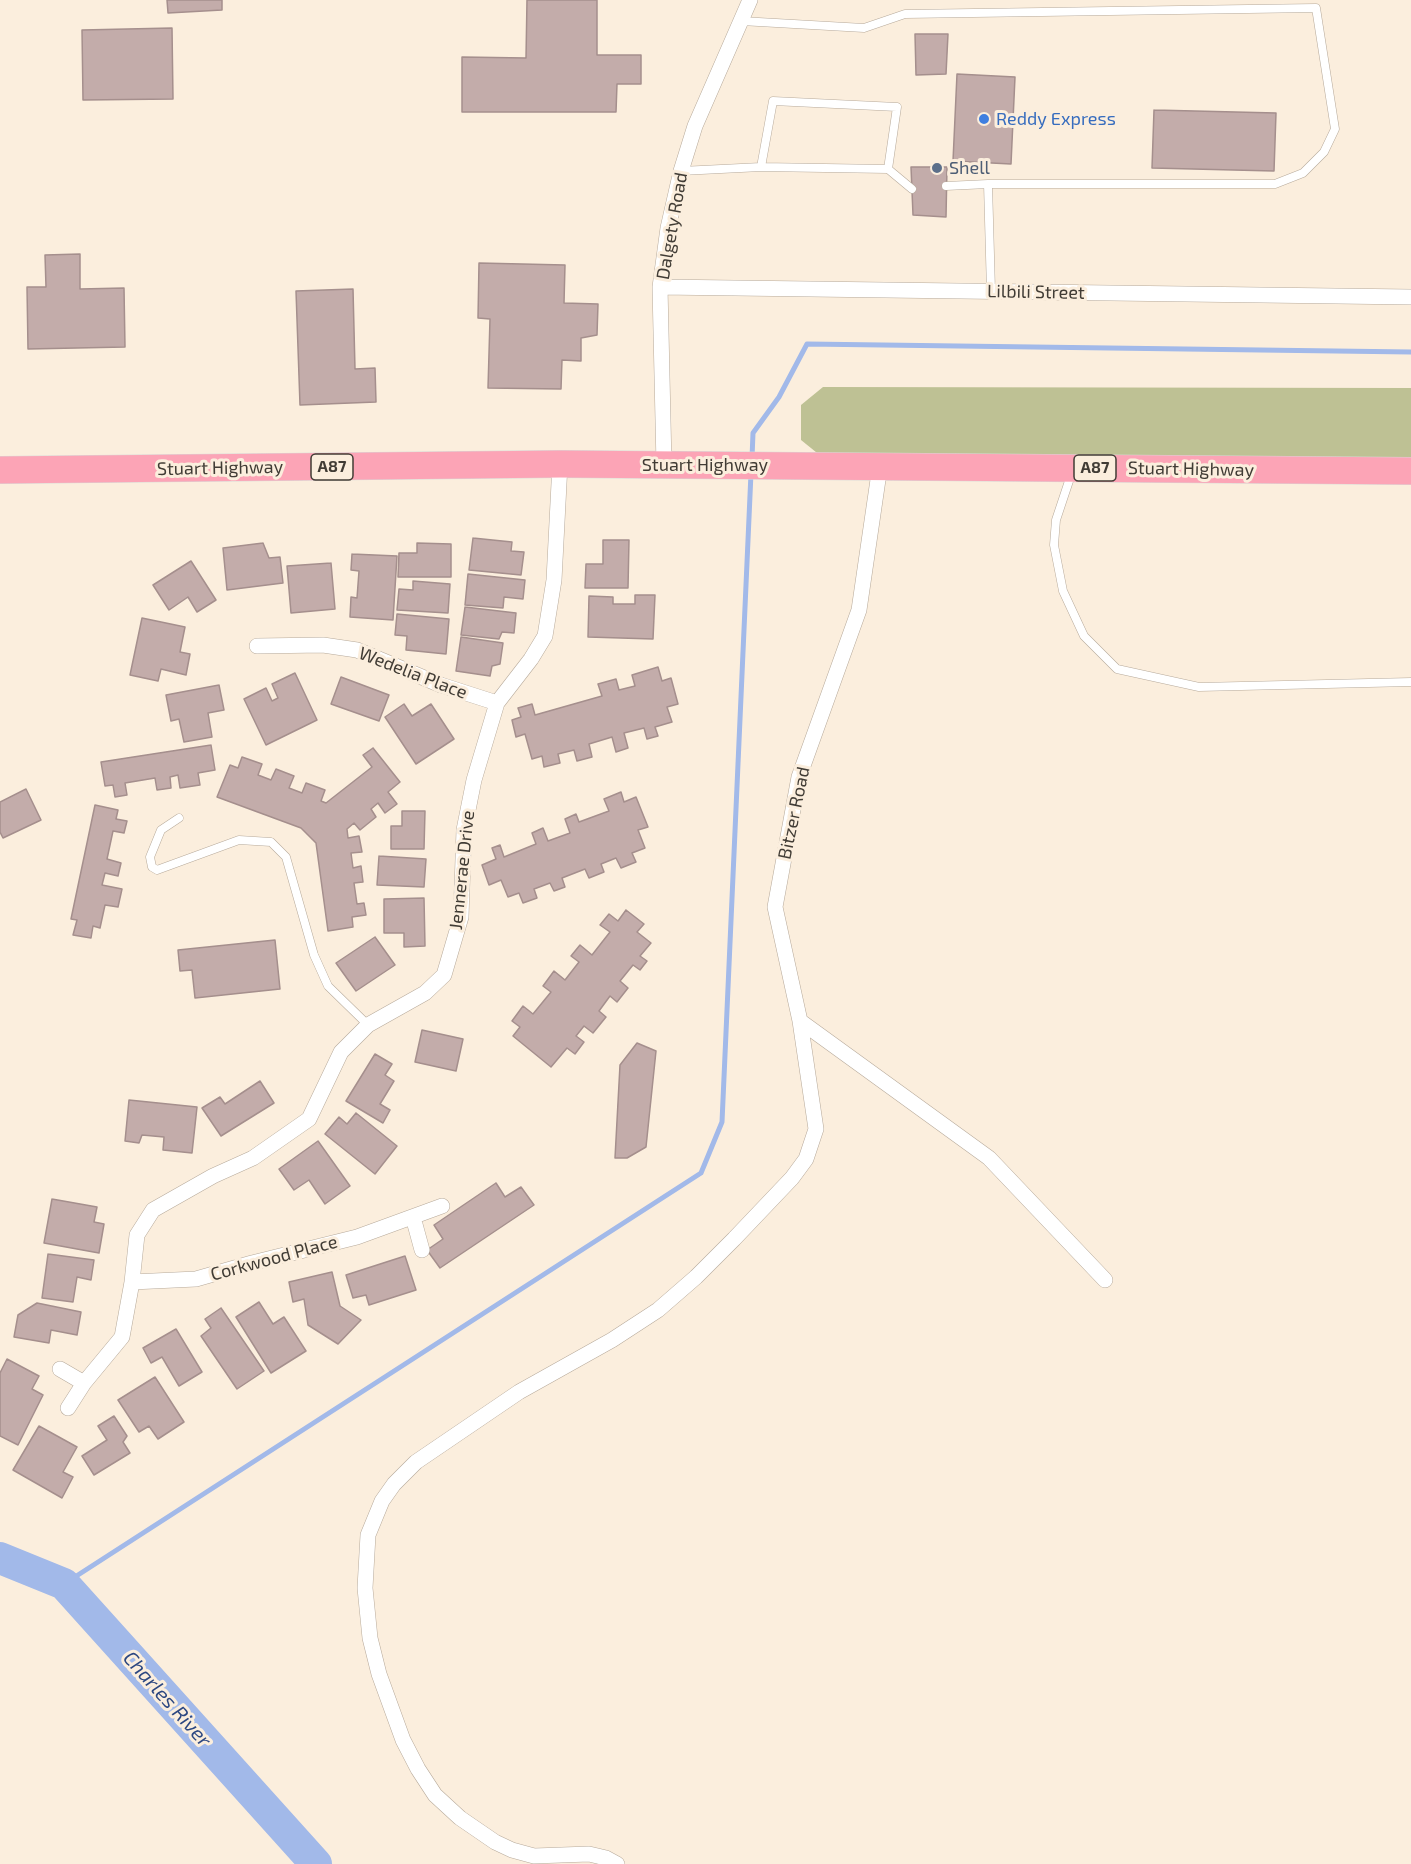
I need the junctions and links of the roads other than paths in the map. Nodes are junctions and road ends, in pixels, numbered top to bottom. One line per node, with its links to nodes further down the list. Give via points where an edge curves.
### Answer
1 (750, 0): 2 (street, Dalgety Road)
2 (740, 21): 5 (street, Dalgety Road, via 695,126); 6 (lane, via 864,28 905,14 1316,8 1335,129 1324,152 1304,173 1275,184)
3 (761, 167): 4 (lane); 4 (lane, via 773,101 897,106); 5 (lane)
4 (888, 169): 8 (lane)
5 (681, 171): 9 (street, Dalgety Road)
6 (988, 184): 7 (lane); 10 (lane)
7 (946, 186)
8 (912, 189)
9 (660, 287): 10 (street, Lilbili Street); 13 (street, Dalgety Road)
10 (991, 291): 11 (street, Lilbili Street)
11 (1411, 297)
12 (560, 464): 13 (highway, Stuart Highway / A87); 16 (highway, Stuart Highway / A87); 20 (street, Jennerae Drive, via 554,580 545,636)
13 (664, 465): 14 (highway, Stuart Highway / A87)
14 (880, 466): 15 (highway, Stuart Highway / A87); 22 (street, Bitzer Road, via 859,610 799,777 775,908)
15 (1073, 468): 17 (highway, Stuart Highway / A87); 19 (lane, via 1056,520 1053,545 1063,591 1084,636 1117,669 1199,687)
16 (0, 470)
17 (1411, 471)
18 (257, 646): 20 (street, Wedelia Place, via 323,645 357,650 441,686)
19 (1411, 682)
20 (497, 703): 23 (street, Jennerae Drive, via 464,830 461,917 444,975 425,993)
21 (179, 818): 23 (lane, via 160,830 150,857 152,867 157,870 239,840 271,842 286,857 314,955 328,986)
22 (800, 1021): 27 (street, via 989,1158); 32 (street, Bitzer Road, via 816,1130 806,1159 792,1179 658,1310 519,1392 416,1462 382,1501 368,1535 364,1588 379,1674 403,1740 435,1795 460,1818 512,1850 534,1856 589,1854)
23 (368, 1025): 28 (street, Jennerae Drive, via 341,1052 309,1119 253,1158 153,1210 137,1235)
24 (442, 1206): 25 (street, Corkwood Place)
25 (413, 1217): 26 (street); 28 (street, Corkwood Place, via 357,1237 196,1279)
26 (422, 1250)
27 (1105, 1280)
28 (132, 1282): 30 (street, Jennerae Drive, via 122,1338)
29 (60, 1369): 30 (street)
30 (84, 1383): 31 (street, Jennerae Drive)
31 (68, 1408)
32 (617, 1864)

